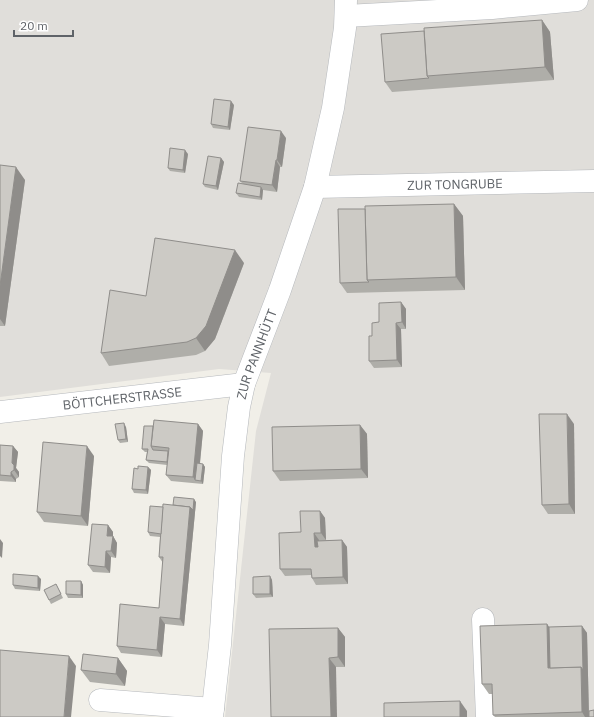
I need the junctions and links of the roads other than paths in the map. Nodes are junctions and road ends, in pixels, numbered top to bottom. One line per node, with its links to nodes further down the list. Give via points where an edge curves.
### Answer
1 (577, 0): 2 (street, via 492,8)
2 (346, 8): 4 (street, ZUR PANNHÜTT, via 332,108)
3 (594, 181): 4 (street, ZUR TONGRUBE)
4 (315, 188): 5 (street, ZUR PANNHÜTT)
5 (244, 384): 6 (street, BÖTTCHERSTRASSE); 9 (street, ZUR PANNHÜTT, via 233,456 220,645)
6 (0, 412)
7 (483, 619): 10 (street)
8 (100, 700): 9 (street)
9 (212, 713)
10 (486, 717)

